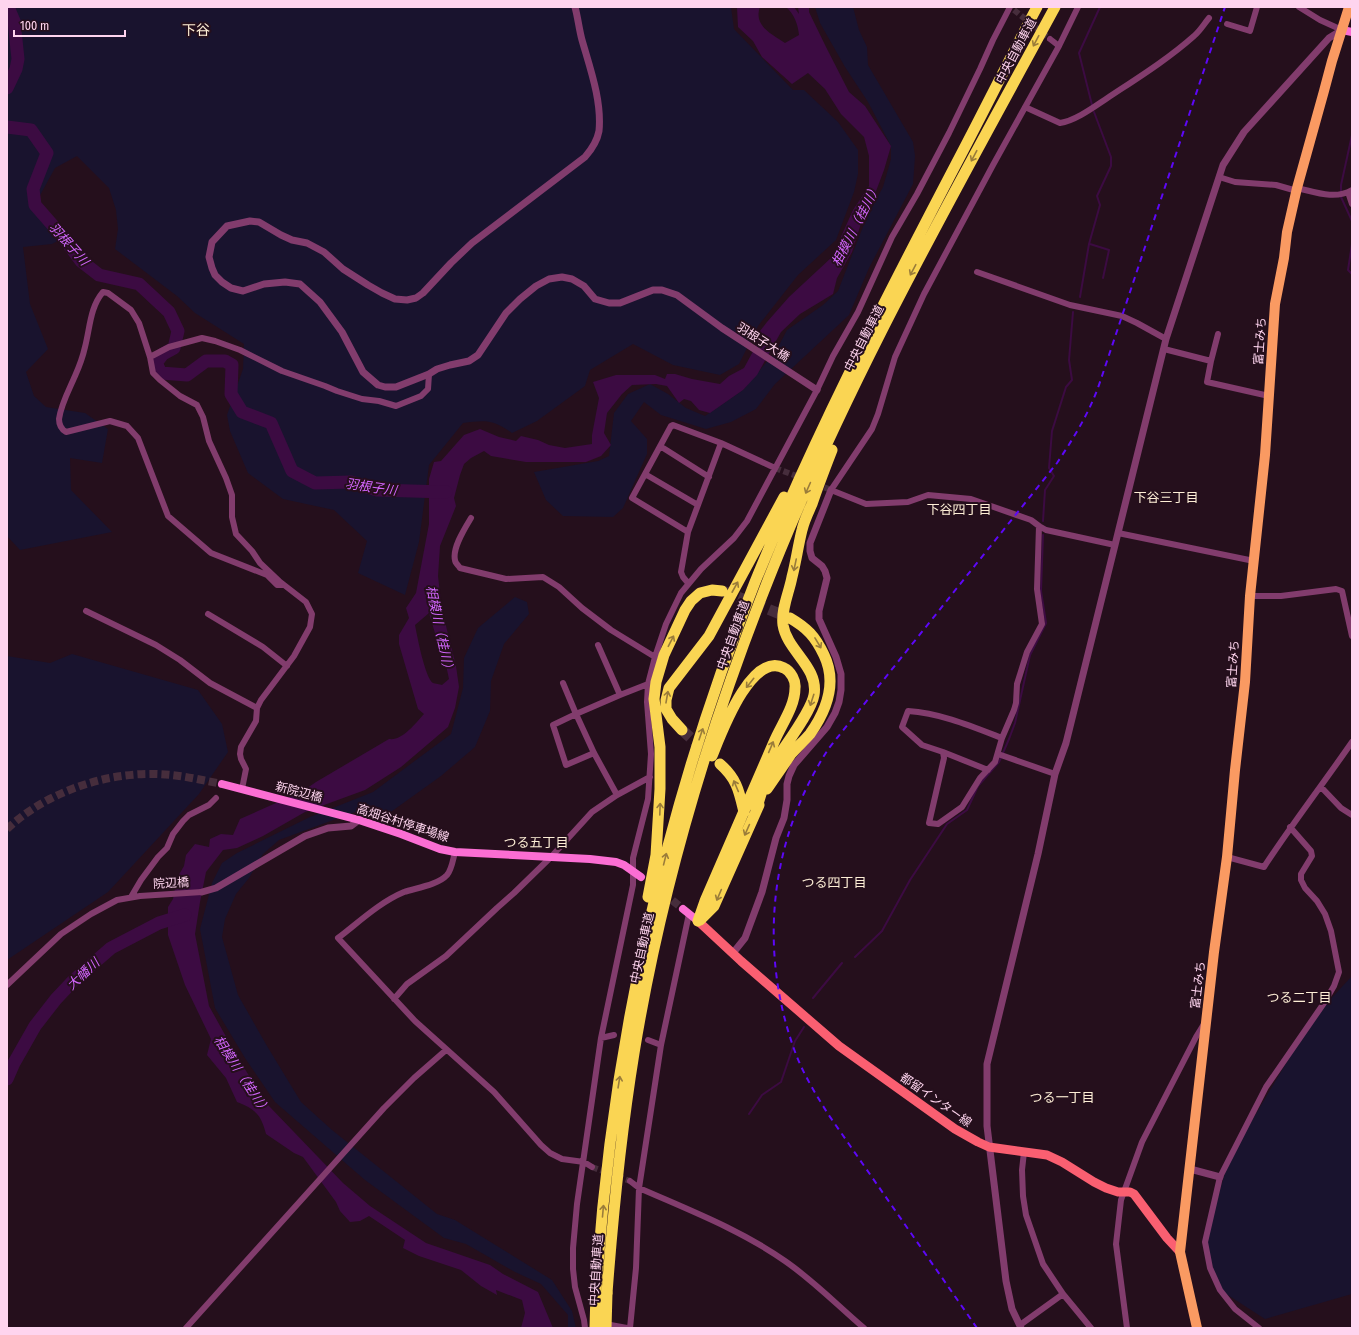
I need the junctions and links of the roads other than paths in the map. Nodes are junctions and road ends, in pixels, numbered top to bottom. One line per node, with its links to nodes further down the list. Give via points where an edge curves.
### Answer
1 (575, 7): 27 (street, 羽根子大橋, via 594,84 598,117 594,147 585,158 472,243 416,298 395,298 368,285 343,269 324,252 307,243 281,235 260,222 250,221 227,226 212,242 209,257 215,275 231,288 243,291 264,284 285,282 300,284 309,290 342,332 363,372 378,385 396,387)
2 (1037, 7): 30 (highway, 中央自動車道)
3 (1055, 7): 25 (highway, 中央自動車道, one-way to 25)
4 (1078, 7): 14 (street)
5 (1257, 7): 10 (street, via 1250,31)
6 (1299, 7): 11 (street)
7 (1349, 7): 11 (highway, 富士みち)
8 (1012, 8): 28 (street, via 993,40 917,194 892,236 858,312)
9 (1209, 18): 15 (street, via 1194,36 1165,59 1088,111 1065,123)
10 (1227, 24)
11 (1342, 30): 12 (main road); 16 (street, via 1329,38 1244,132); 17 (highway, 富士みち)
12 (1352, 32)
13 (1050, 39): 14 (street)
14 (1059, 46): 15 (street)
15 (1025, 107): 36 (street, via 928,288 895,357 872,429)
16 (1219, 177): 17 (street, via 1235,182 1276,185); 22 (street)
17 (1297, 190): 18 (street, via 1330,195); 29 (highway, 富士みち, via 1275,304)
18 (1350, 191): 19 (street)
19 (1352, 204)
20 (977, 272): 22 (street, via 1063,303 1122,316)
21 (1218, 334): 26 (street)
22 (1166, 339): 23 (street)
23 (1164, 350): 26 (street); 41 (street)
24 (150, 357): 27 (street, via 169,347 202,338 240,350 282,371 337,391 396,406 421,396 428,389); 45 (street, via 153,373 180,396 197,405 232,495 232,518 236,534 260,563); 45 (street, via 139,323 131,310 104,292 94,307 85,348 61,410 59,421 62,429 66,432 110,421 127,426 138,438 168,516 211,553 257,570 277,585)
25 (868, 359): 75 (highway, one-way to 75, via 802,529 784,613 785,633 807,666 814,682 814,698 769,772); 84 (highway, 中央自動車道, one-way to 84, via 765,587 710,741)
26 (1211, 361): 29 (street, via 1207,382)
27 (429, 374): 28 (street, 羽根子大橋, via 450,364 469,361 478,355 506,313 536,286 549,279 562,278 572,279 584,286 595,299 609,303 620,303 653,290 677,295 722,328)
28 (817, 390): 33 (street)
29 (1269, 396): 43 (highway, 富士みち)
30 (826, 420): 60 (highway, one-way to 30, via 666,709 669,688 709,636); 94 (highway, 中央自動車道, one-way to 30, via 665,858 700,738 754,584)
31 (721, 443): 32 (street, via 673,425); 33 (street); 35 (street)
32 (660, 446): 34 (street); 35 (street)
33 (775, 468): 44 (street, via 747,521 734,538)
34 (645, 474): 37 (street); 40 (street, via 632,498)
35 (709, 477): 37 (street)
36 (831, 490): 39 (street, via 866,504 908,502 928,495 971,499 1031,520); 91 (street, via 810,544 810,551 812,558 825,571 827,578 818,611 841,674 839,702 827,727 794,766 789,776 784,818 762,892 745,938)
37 (698, 505): 40 (street)
38 (471, 518): 53 (street, via 456,548 454,559 460,568 506,579 543,577 611,630)
39 (1039, 526): 42 (street, via 1046,530); 61 (street, via 1037,589 1042,624 1027,652 1017,684 1014,710)
40 (688, 532): 44 (street, via 681,572)
41 (1118, 533): 42 (street); 43 (street)
42 (1114, 545): 68 (street, via 1066,743)
43 (1254, 562): 47 (highway, 富士みち)
44 (688, 583): 53 (street, via 666,624)
45 (283, 585): 54 (street, via 306,602 312,614 310,627)
46 (722, 591): 94 (highway, one-way to 46, via 656,855 661,767 654,699 656,682 664,655 691,601 700,593)
47 (1250, 596): 51 (street, via 1281,596 1336,589 1342,591); 83 (highway, 富士みち, via 1245,682)
48 (86, 611): 58 (street, via 156,645 210,684)
49 (208, 614): 54 (street, via 263,647)
50 (790, 618): 75 (highway, one-way to 75, via 812,633 819,644 831,672 829,695 818,721 767,789)
51 (1352, 636)
52 (598, 645): 57 (street)
53 (655, 657): 56 (street)
54 (287, 666): 58 (street)
55 (563, 683): 59 (street)
56 (648, 684): 57 (street); 69 (street)
57 (620, 695): 59 (street)
58 (256, 708): 72 (street, via 256,720 241,747 240,754 246,769)
59 (576, 714): 64 (street); 64 (street, via 553,725 566,764)
60 (682, 730)
61 (1002, 738): 63 (street, via 966,724 924,712 908,711 902,727 922,745); 65 (street)
62 (1352, 742): 71 (street)
63 (943, 752): 67 (street); 67 (street, via 944,758 929,823 938,824 962,807)
64 (594, 753): 73 (street)
65 (998, 754): 67 (street); 68 (street)
66 (720, 764): 76 (highway, one-way to 66, via 735,781)
67 (988, 770)
68 (1055, 774): 101 (street, via 987,1064)
69 (650, 776): 73 (street); 85 (street, via 648,799 633,858)
70 (222, 784): 72 (main road)
71 (1320, 787): 77 (street); 80 (street)
72 (245, 790): 78 (main road, 新院辺橋)
73 (617, 795): 82 (street, via 592,812)
74 (216, 798): 88 (street, via 183,821 167,848 141,880)
75 (756, 811): 90 (highway, one-way to 90, via 714,906)
76 (744, 812): 84 (highway, one-way to 84, via 793,700 796,687 792,677 788,670 778,666 766,667 757,674 744,690 727,720); 90 (highway)
77 (1352, 815)
78 (345, 816): 79 (main road, 高畑谷村停車場線)
79 (359, 820): 81 (main road, 高畑谷村停車場線, via 440,850); 87 (street, via 351,826 328,828 305,836 216,888)
80 (1290, 827): 83 (street, via 1264,867); 106 (street, via 1311,851 1312,856 1301,874 1301,880 1325,914 1339,972 1324,1003 1266,1087)
81 (455, 852): 82 (main road, 高畑谷村停車場線); 93 (street, via 449,870 440,880 404,892 338,938)
82 (551, 857): 85 (main road, 高畑谷村停車場線, via 616,862); 93 (street, via 454,949 407,984)
83 (1227, 857): 95 (highway, 富士みち)
84 (675, 860): 111 (highway, 中央自動車道, via 634,1053)
85 (633, 871): 86 (main road, 高畑谷村停車場線); 97 (street, via 632,892)
86 (641, 877)
87 (202, 892): 88 (street, 院辺橋)
88 (131, 897): 92 (street, 院辺橋, via 117,900 74,924)
89 (686, 911): 90 (main road); 99 (street)
90 (698, 921): 91 (main road, 都留インター線)
91 (733, 952): 101 (main road, 都留インター線, via 839,1046 955,1129)
92 (7, 985)
93 (394, 999): 100 (street)
94 (630, 1014): 111 (highway, 中央自動車道, one-way to 94, via 599,1251 611,1134)
95 (1206, 1021): 105 (highway, 富士みち); 109 (street, via 1145,1136)
96 (614, 1035): 97 (street)
97 (601, 1038): 103 (street)
98 (648, 1040): 99 (street)
99 (661, 1046): 108 (street)
100 (446, 1050): 103 (street, via 494,1092 550,1153 562,1159); 115 (street, via 384,1108)
101 (989, 1147): 102 (main road, 都留インター線); 114 (street, via 1006,1281 1012,1309)
102 (1024, 1152): 109 (main road, 都留インター線, via 1047,1155 1094,1182 1113,1190); 112 (street, via 1022,1170 1026,1215 1043,1264)
103 (584, 1162): 104 (street); 113 (street, via 573,1248 575,1287)
104 (592, 1168)
105 (1190, 1169): 106 (street); 110 (highway, 富士みち)
106 (1220, 1177): 125 (street, via 1205,1242 1210,1268 1220,1290 1234,1309)
107 (630, 1181): 108 (street)
108 (639, 1188): 120 (street, via 636,1268); 121 (street, via 737,1232 769,1251 807,1278)
109 (1124, 1191): 110 (main road, 都留インター線, via 1134,1194); 123 (street, via 1116,1244)
110 (1180, 1252): 124 (highway, 富士みち)
111 (602, 1293): 117 (highway, 中央自動車道, bridge); 118 (highway, 中央自動車道, bridge)
112 (1063, 1294): 114 (street); 122 (street)
113 (584, 1320): 116 (street); 119 (street)
114 (1021, 1327)
115 (186, 1328)
116 (585, 1328)
117 (595, 1328)
118 (606, 1328)
119 (627, 1328)
120 (630, 1328)
121 (864, 1328)
122 (1091, 1328)
123 (1127, 1328)
124 (1197, 1328)
125 (1258, 1328)

